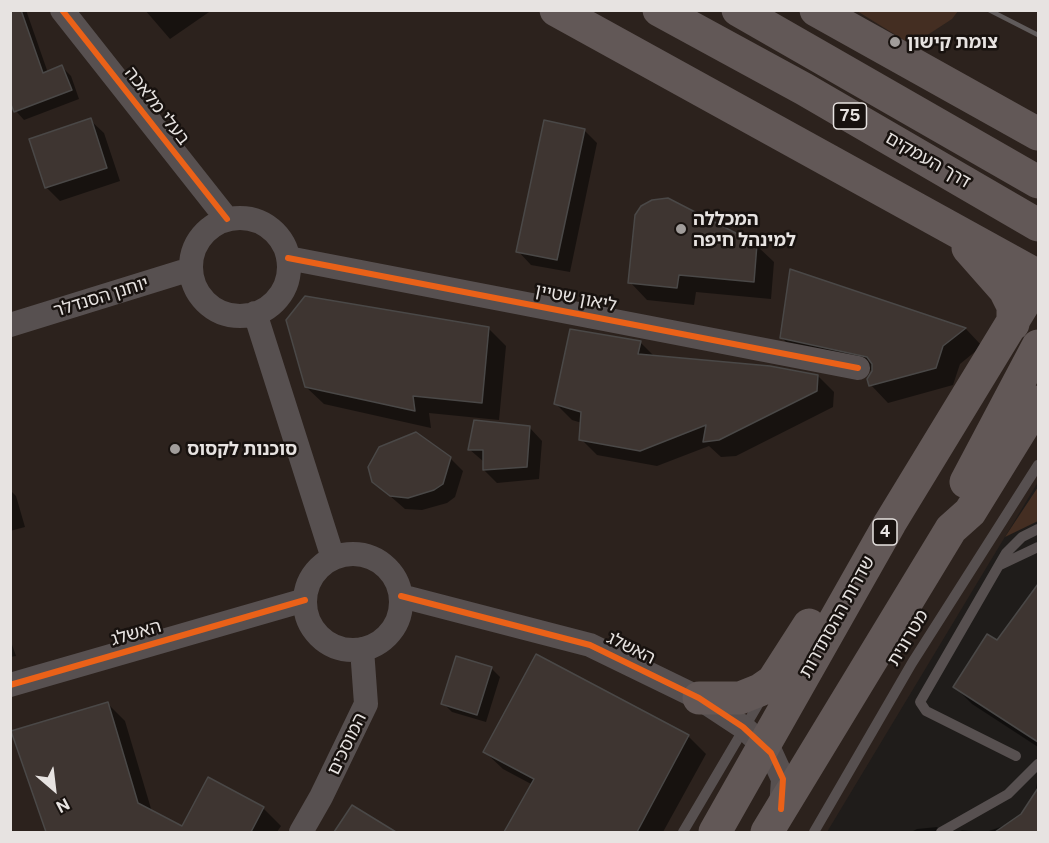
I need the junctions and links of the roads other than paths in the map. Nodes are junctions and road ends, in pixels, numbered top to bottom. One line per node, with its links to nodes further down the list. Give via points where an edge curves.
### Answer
1 (62, 10): 10 (street, בעלי מלאכה)
2 (556, 10): 11 (highway)
3 (659, 10): 12 (highway, דרך העמקים / 75)
4 (738, 10): 9 (highway, דרך העמקים / 75)
5 (816, 10): 6 (highway)
6 (996, 111): 7 (highway); 8 (highway)
7 (1038, 112)
8 (1038, 134)
9 (1038, 182)
10 (227, 219): 13 (street, via 259,221 273,230); 14 (street, via 200,238)
11 (939, 223): 15 (highway); 17 (highway, via 999,282 1013,306)
12 (1038, 225)
13 (288, 258): 16 (street, via 287,279 278,297); 20 (street, ליאון שטיין)
14 (191, 269): 16 (street, via 201,297 212,307 240,316); 18 (street, יוחנן הסנדלר)
15 (1038, 278): 17 (highway, שדרות ההסתדרות / 4)
16 (255, 313): 27 (street)
17 (1013, 324): 23 (highway, שדרות ההסתדרות / 4)
18 (10, 325)
19 (1038, 346): 24 (highway, via 978,456 954,509)
20 (858, 368)
21 (1033, 413): 24 (highway, via 970,512)
22 (1038, 465): 42 (lane, מטרונית, via 912,663)
23 (890, 523): 32 (highway, via 824,600); 35 (highway, שדרות ההסתדרות / 4)
24 (951, 529): 38 (highway)
25 (1038, 529): 28 (lane, via 1016,542)
26 (1038, 547): 28 (lane)
27 (333, 558): 29 (street, via 347,554 377,560 397,582); 30 (street, via 313,575)
28 (998, 567): 36 (lane, via 920,702 926,711)
29 (401, 596): 31 (street, via 400,610 387,636); 34 (street, האשלג, via 590,645)
30 (305, 600): 31 (street, via 306,615 321,638 348,650); 33 (street, האשלג)
31 (362, 649): 39 (street, המוסכים, via 366,704)
32 (773, 681): 34 (highway, via 741,699); 35 (lane)
33 (10, 686)
34 (699, 698): 35 (street, האשלג)
35 (754, 736): 38 (street, האשלג, via 783,779); 40 (lane); 41 (highway, שדרות ההסתדרות / 4)
36 (1016, 756)
37 (1038, 764): 43 (lane, via 1008,794)
38 (774, 821)
39 (301, 832)
40 (683, 832)
41 (715, 832)
42 (814, 832)
43 (941, 832)

